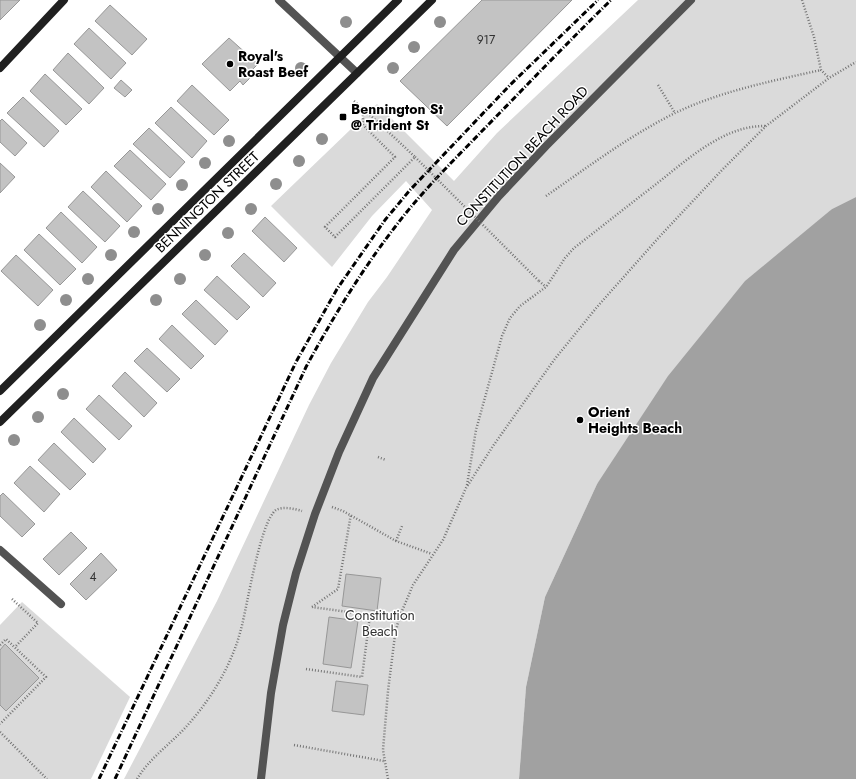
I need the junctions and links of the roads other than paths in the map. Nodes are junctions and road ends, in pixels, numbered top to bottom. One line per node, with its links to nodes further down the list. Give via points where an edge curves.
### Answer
1 (64, 0): 7 (main road)
2 (279, 0): 6 (street)
3 (398, 0): 6 (main road, BENNINGTON STREET)
4 (432, 0): 8 (main road, BENNINGTON STREET)
5 (691, 0): 13 (street, CONSTITUTION BEACH ROAD, via 499,196 454,250 373,378 339,452 296,573 283,625 270,700)
6 (340, 57): 8 (street); 9 (main road, BENNINGTON STREET)
7 (0, 68)
8 (357, 73): 10 (main road, BENNINGTON STREET)
9 (0, 390)
10 (0, 422)
11 (0, 550): 12 (street)
12 (61, 604)
13 (261, 779)

